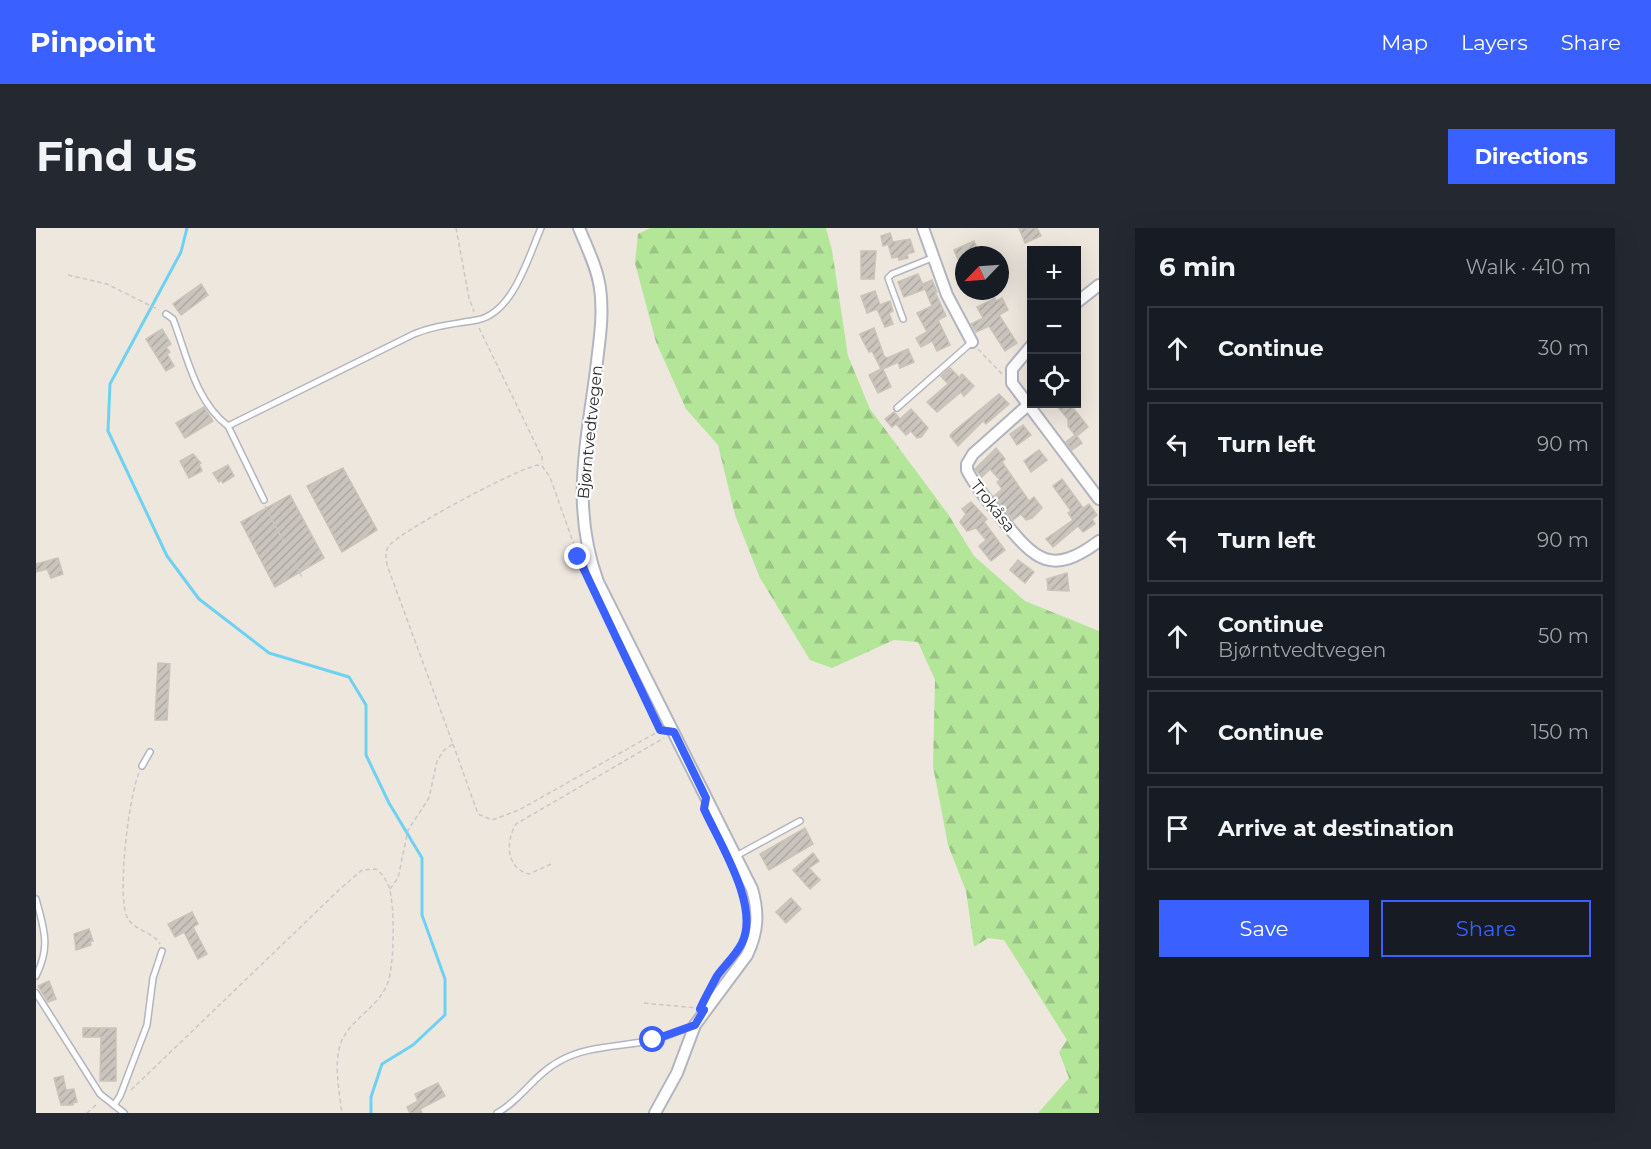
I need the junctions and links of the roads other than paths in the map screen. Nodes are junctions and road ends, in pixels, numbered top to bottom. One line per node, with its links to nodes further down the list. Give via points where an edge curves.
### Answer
1 (541, 228): 15 (lane, via 509,297 497,312 414,334)
2 (579, 228): 22 (street, Bjørntvedtvegen, via 594,264 602,318 582,484 587,551 598,582)
3 (923, 228): 4 (street)
4 (932, 258): 8 (lane, via 888,278); 9 (street)
5 (1099, 285): 6 (street)
6 (1081, 300)
7 (166, 314): 15 (lane, via 173,319 200,389)
8 (903, 319)
9 (972, 342): 13 (lane)
10 (1027, 351): 11 (street, via 1012,369 1010,378)
11 (1027, 404)
12 (1027, 406): 18 (street, Trokåsa, via 973,454 966,464 967,470 1034,555 1056,562)
13 (897, 408)
14 (1030, 408): 16 (street)
15 (228, 426): 17 (lane)
16 (1099, 499)
17 (264, 500)
18 (1099, 541)
19 (150, 752): 20 (lane)
20 (142, 766)
21 (800, 821): 22 (lane)
22 (735, 856): 27 (street, Bjørntvedtvegen, via 756,902 756,930 747,954)
23 (36, 898): 25 (lane, via 46,942 44,961)
24 (162, 951): 28 (lane, via 153,978 147,1025)
25 (36, 976)
26 (36, 993): 28 (lane, via 104,1098)
27 (695, 1025): 30 (lane, via 653,1040 560,1060); 31 (street, Bjørntvedtvegen, via 677,1073)
28 (114, 1105): 29 (lane)
29 (124, 1113)
30 (497, 1113)
31 (655, 1113)

